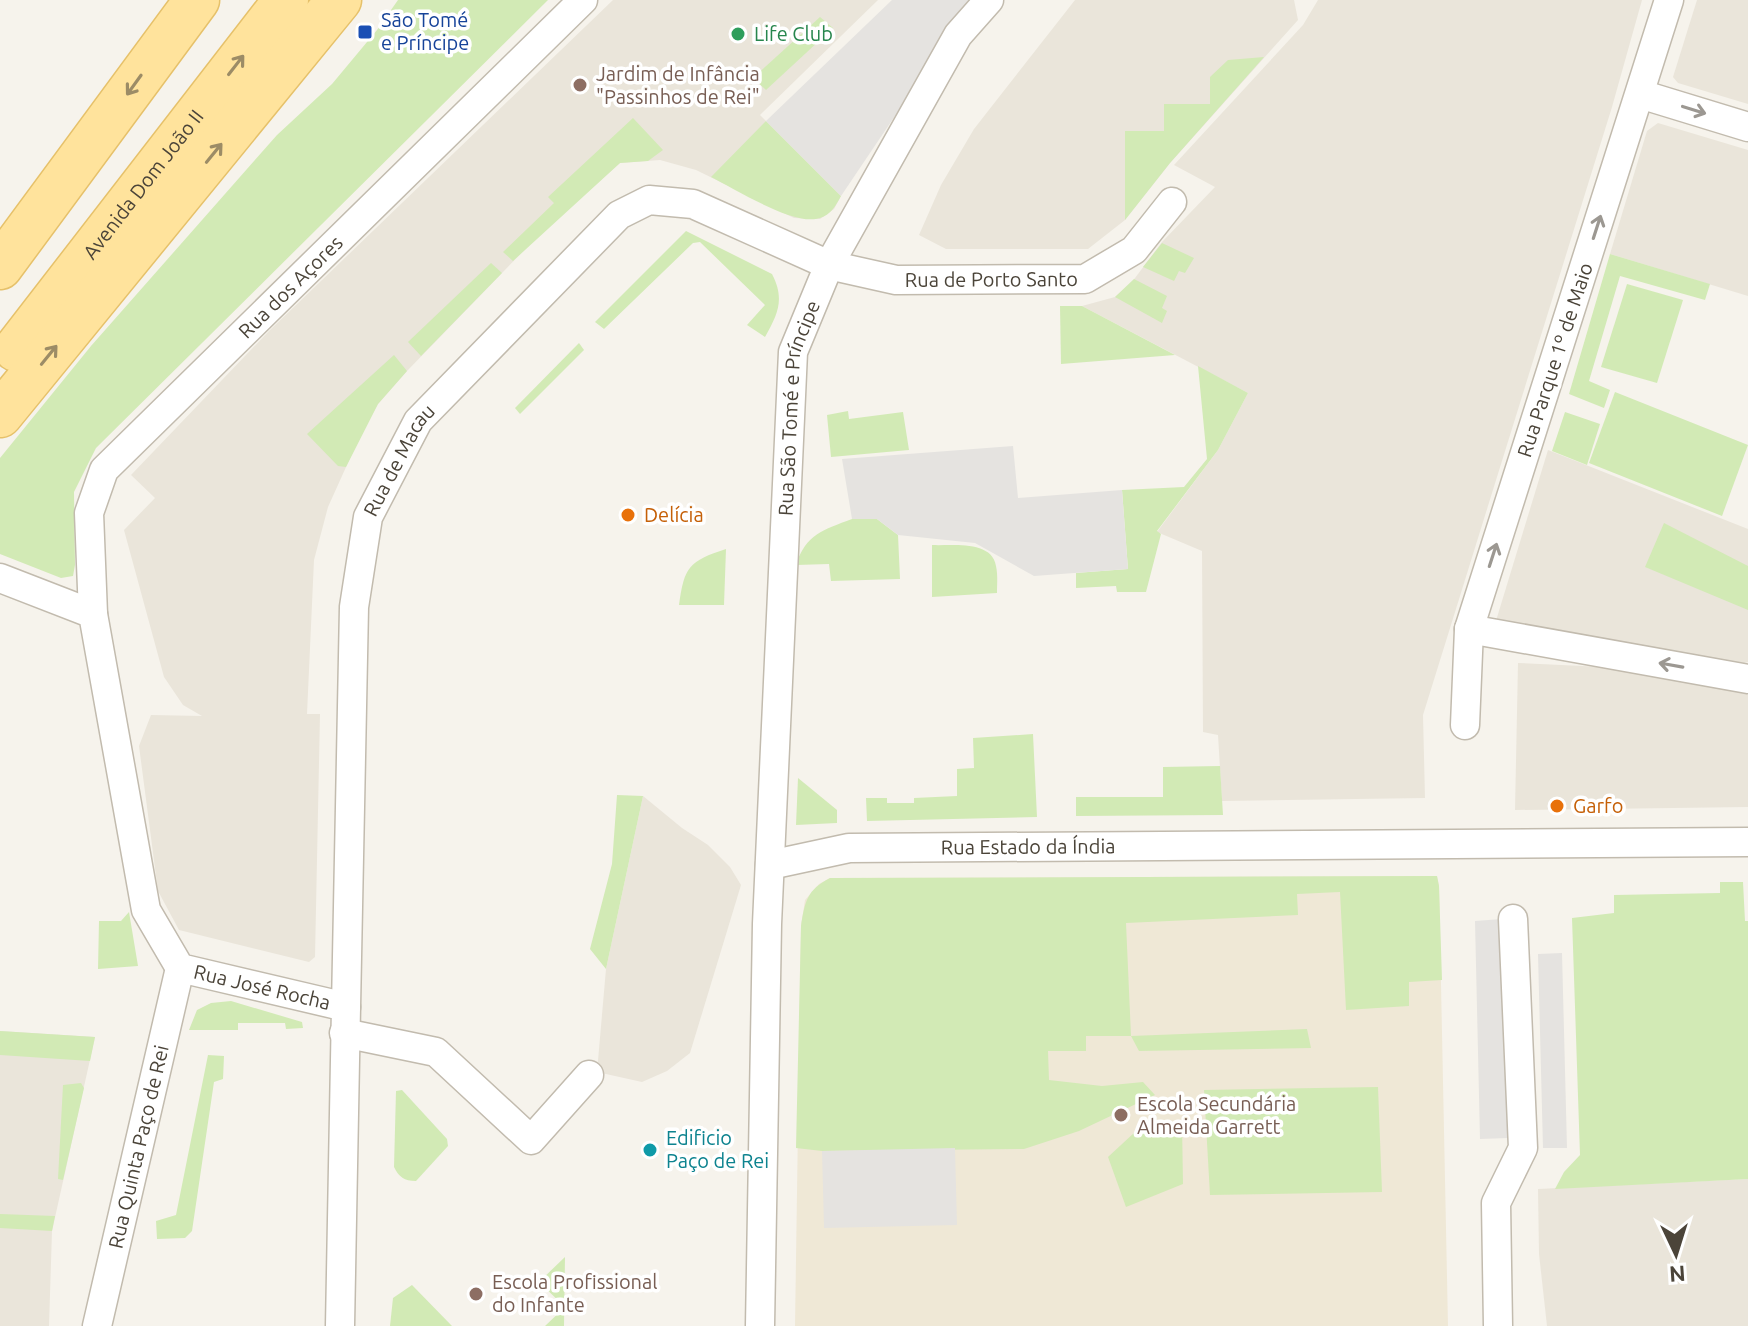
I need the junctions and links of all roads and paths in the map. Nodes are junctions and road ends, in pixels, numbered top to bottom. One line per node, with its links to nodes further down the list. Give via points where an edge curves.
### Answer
1 (197, 0): 12 (main road, one-way to 12)
2 (248, 0): 13 (main road, Avenida Dom João II)
3 (286, 0): 14 (main road, Avenida Dom João II, one-way to 3)
4 (339, 0): 15 (main road, one-way to 4)
5 (583, 0): 17 (street, Rua dos Açores, via 104,470 89,513)
6 (989, 0): 11 (street, Rua São Tomé e Príncipe, via 958,35)
7 (1669, 0): 8 (street, Rua Parque 1º de Maio)
8 (1640, 94): 9 (street, one-way to 9); 18 (street, Rua Parque 1º de Maio, one-way to 8)
9 (1748, 127)
10 (1172, 202): 11 (street, Rua de Porto Santo, via 1134,250 1085,279 896,280)
11 (829, 265): 22 (street, Rua São Tomé e Príncipe, via 793,352); 25 (street, Rua de Macau, via 693,204 649,200 619,215 418,421 368,517 354,607)
12 (0, 267)
13 (0, 322)
14 (0, 370)
15 (0, 415)
16 (0, 578): 17 (street)
17 (93, 614): 24 (street, Rua José Rocha, via 146,910)
18 (1469, 629): 19 (street, one-way to 18); 20 (street, Rua Parque 1º de Maio)
19 (1748, 679)
20 (1465, 725)
21 (1748, 842): 22 (street, Rua Estado da Índia, via 849,848)
22 (770, 865): 29 (street)
23 (1513, 919): 30 (street, via 1523,1148 1496,1203)
24 (180, 968): 25 (street, Rua José Rocha); 27 (street, Rua Quinta Paço de Rei)
25 (345, 1020): 26 (street, via 436,1052 531,1140); 28 (street, Rua José Rocha)
26 (589, 1075)
27 (97, 1326)
28 (340, 1326)
29 (760, 1326)
30 (1498, 1326)

